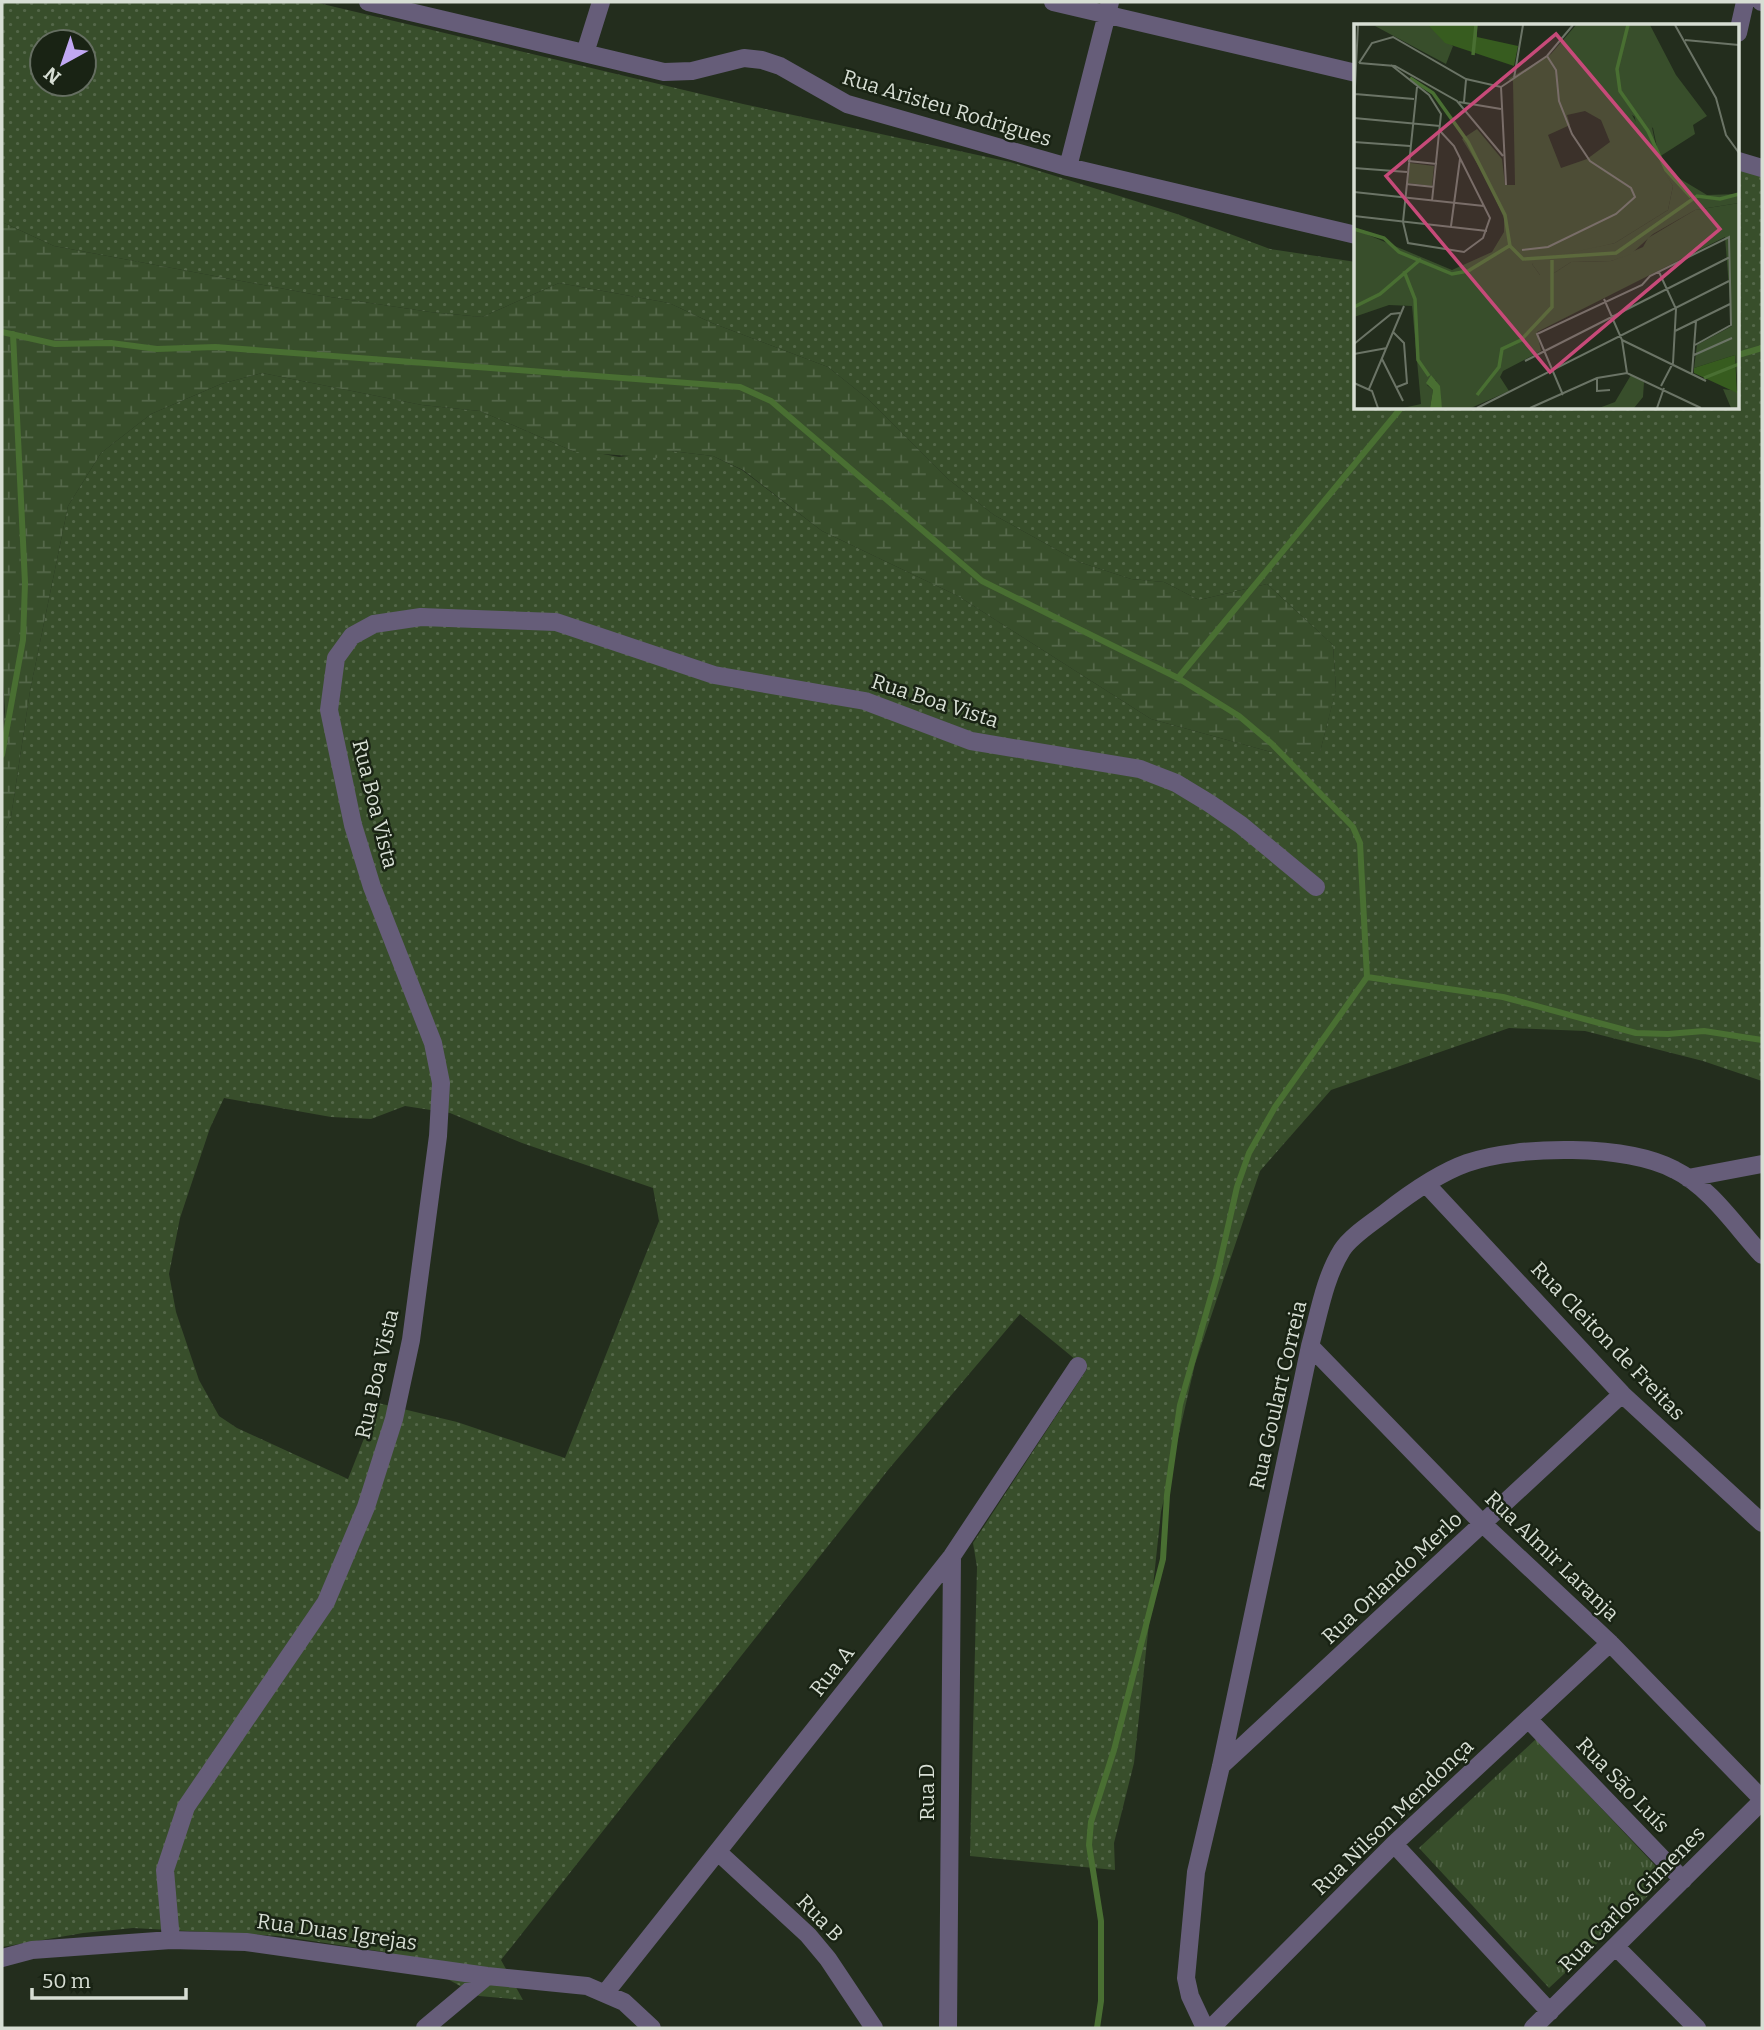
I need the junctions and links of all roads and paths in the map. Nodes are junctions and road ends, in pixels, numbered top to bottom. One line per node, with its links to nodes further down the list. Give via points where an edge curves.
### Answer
1 (368, 2): 7 (street, Rua Aristeu Rodrigues)
2 (601, 2): 7 (street)
3 (1053, 2): 5 (street)
4 (1745, 2): 6 (street)
5 (1108, 9): 8 (street); 10 (street)
6 (1740, 24)
7 (585, 53): 10 (street, Rua Aristeu Rodrigues, via 664,72 692,71 744,58 762,60 847,104)
8 (1354, 72)
9 (1740, 162): 11 (street)
10 (1068, 167): 12 (street, Rua Aristeu Rodrigues)
11 (1762, 168)
12 (1354, 235)
13 (1316, 887): 31 (street, Rua Boa Vista, via 1209,803 1140,769 971,741 865,701 714,675 556,622 421,617 374,624 352,636 336,658 329,710 353,825 372,887 433,1043 441,1083 411,1340 378,1469 326,1602 186,1807 165,1870)
14 (1762, 1164): 15 (street)
15 (1688, 1178): 16 (street, Rua Goulart Correia, via 1657,1162 1564,1150 1489,1156); 17 (street, Rua Goulart Correia)
16 (1427, 1185): 18 (street, Rua Goulart Correia, via 1343,1248 1328,1278); 20 (street, Rua Cleiton de Freitas)
17 (1762, 1255)
18 (1310, 1346): 22 (street, Rua Almir Laranja); 26 (street, Rua Goulart Correia)
19 (1078, 1366): 23 (street, Rua A)
20 (1622, 1394): 21 (street, Rua Cleiton de Freitas); 22 (street, Rua Orlando Merlo)
21 (1762, 1522)
22 (1483, 1524): 24 (street, Rua Almir Laranja); 26 (street, Rua Orlando Merlo)
23 (952, 1556): 29 (street, Rua A); 40 (street, Rua D)
24 (1610, 1643): 25 (street, Rua Nilson Mendonça); 27 (street, Rua Almir Laranja)
25 (1529, 1720): 28 (street, Rua Nilson Mendonça); 30 (street, Rua São Luís)
26 (1222, 1766): 41 (street, Rua Goulart Correia, via 1196,1872 1186,1968 1190,1996)
27 (1762, 1800): 30 (street, Rua Carlos Gimenes)
28 (1394, 1844): 36 (street); 42 (street, Rua Nilson Mendonça)
29 (718, 1852): 35 (street, Rua A); 39 (street, Rua B, via 808,1935)
30 (1684, 1880): 32 (street, Rua Carlos Gimenes)
31 (171, 1940): 33 (street, Rua Duas Igrejas, via 32,1950); 34 (street, Rua Duas Igrejas, via 246,1942)
32 (1616, 1947): 36 (street, Rua Carlos Gimenes); 44 (street)
33 (2, 1958)
34 (487, 1976): 35 (street, Rua Duas Igrejas, via 561,1982); 37 (street)
35 (606, 1992): 38 (street, Rua Duas Igrejas)
36 (1550, 2011): 43 (street, Rua Carlos Gimenes)
37 (425, 2028)
38 (652, 2028)
39 (874, 2028)
40 (948, 2028)
41 (1205, 2028)
42 (1211, 2028)
43 (1533, 2028)
44 (1697, 2028)

